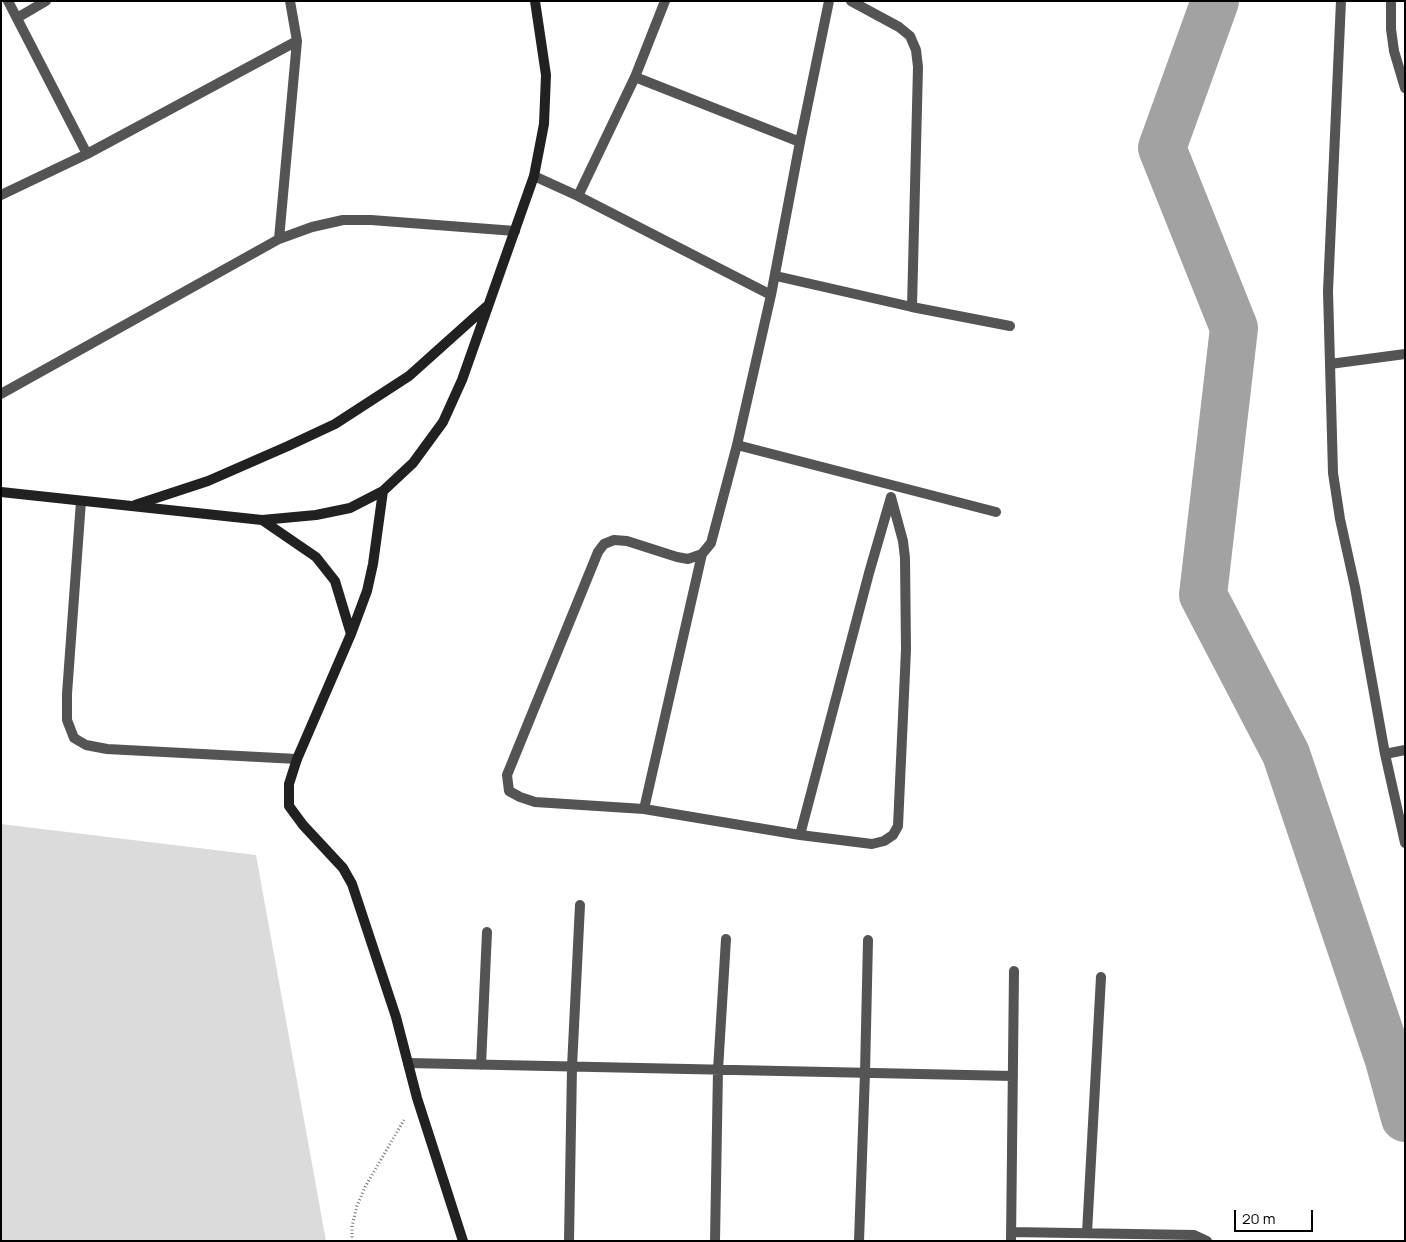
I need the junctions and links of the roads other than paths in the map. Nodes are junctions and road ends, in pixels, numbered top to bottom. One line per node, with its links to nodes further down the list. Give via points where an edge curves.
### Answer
1 (8, 1): 10 (street)
2 (46, 1): 10 (street)
3 (290, 1): 11 (street)
4 (535, 1): 16 (street, via 546,75 544,124)
5 (665, 1): 12 (street)
6 (829, 1): 14 (street)
7 (850, 1): 24 (street, via 899,27 910,36 916,50)
8 (1340, 1): 27 (street, via 1328,291)
9 (1391, 1): 13 (street, via 1394,50)
10 (17, 18): 15 (street)
11 (297, 41): 15 (street); 20 (street)
12 (636, 77): 14 (street); 18 (street)
13 (1405, 88)
14 (800, 142): 21 (street)
15 (87, 154): 17 (street)
16 (534, 176): 18 (street); 19 (street)
17 (1, 195)
18 (578, 196): 22 (street)
19 (515, 231): 20 (street, via 343,220 312,227); 23 (street)
20 (279, 240): 28 (street)
21 (776, 276): 22 (street); 24 (street)
22 (771, 295): 29 (street)
23 (487, 306): 31 (street, via 462,380 443,422 412,463); 35 (street, via 409,376 335,424 208,481)
24 (912, 307): 25 (street)
25 (1010, 326)
26 (1405, 354): 27 (street)
27 (1330, 364): 41 (street, via 1333,473)
28 (1, 394)
29 (737, 445): 30 (street); 38 (street, via 711,543)
30 (892, 484): 33 (street); 36 (street)
31 (383, 491): 37 (street, via 350,508); 39 (street, via 367,591)
32 (1, 492): 34 (street)
33 (891, 497): 44 (street); 44 (street, via 903,541 906,576 898,826 884,841 872,844)
34 (81, 501): 35 (street); 42 (street, via 67,694 67,720 74,738 86,745 107,749)
35 (131, 506): 37 (street)
36 (996, 512)
37 (262, 520): 39 (street, via 316,557 335,581)
38 (702, 554): 43 (street); 43 (street, via 677,557 627,541 614,540 604,544 507,775 509,791 535,802)
39 (351, 634): 42 (street)
40 (1405, 750): 41 (street)
41 (1386, 754): 45 (street)
42 (297, 759): 52 (street, via 289,784 289,806 343,868 352,884)
43 (644, 809): 44 (street)
44 (800, 834)
45 (1405, 843)
46 (580, 905): 54 (street)
47 (487, 932): 53 (street)
48 (726, 939): 55 (street)
49 (868, 940): 56 (street)
50 (1014, 970): 57 (street)
51 (1101, 977): 58 (street)
52 (408, 1063): 53 (street); 60 (street)
53 (481, 1065): 54 (street)
54 (572, 1067): 55 (street); 61 (street)
55 (718, 1070): 56 (street); 62 (street)
56 (865, 1073): 57 (street); 63 (street)
57 (1013, 1076): 59 (street)
58 (1087, 1233): 59 (street); 64 (street, via 1194,1235)
59 (1011, 1237)
60 (463, 1241)
61 (569, 1241)
62 (715, 1241)
63 (859, 1241)
64 (1207, 1241)

